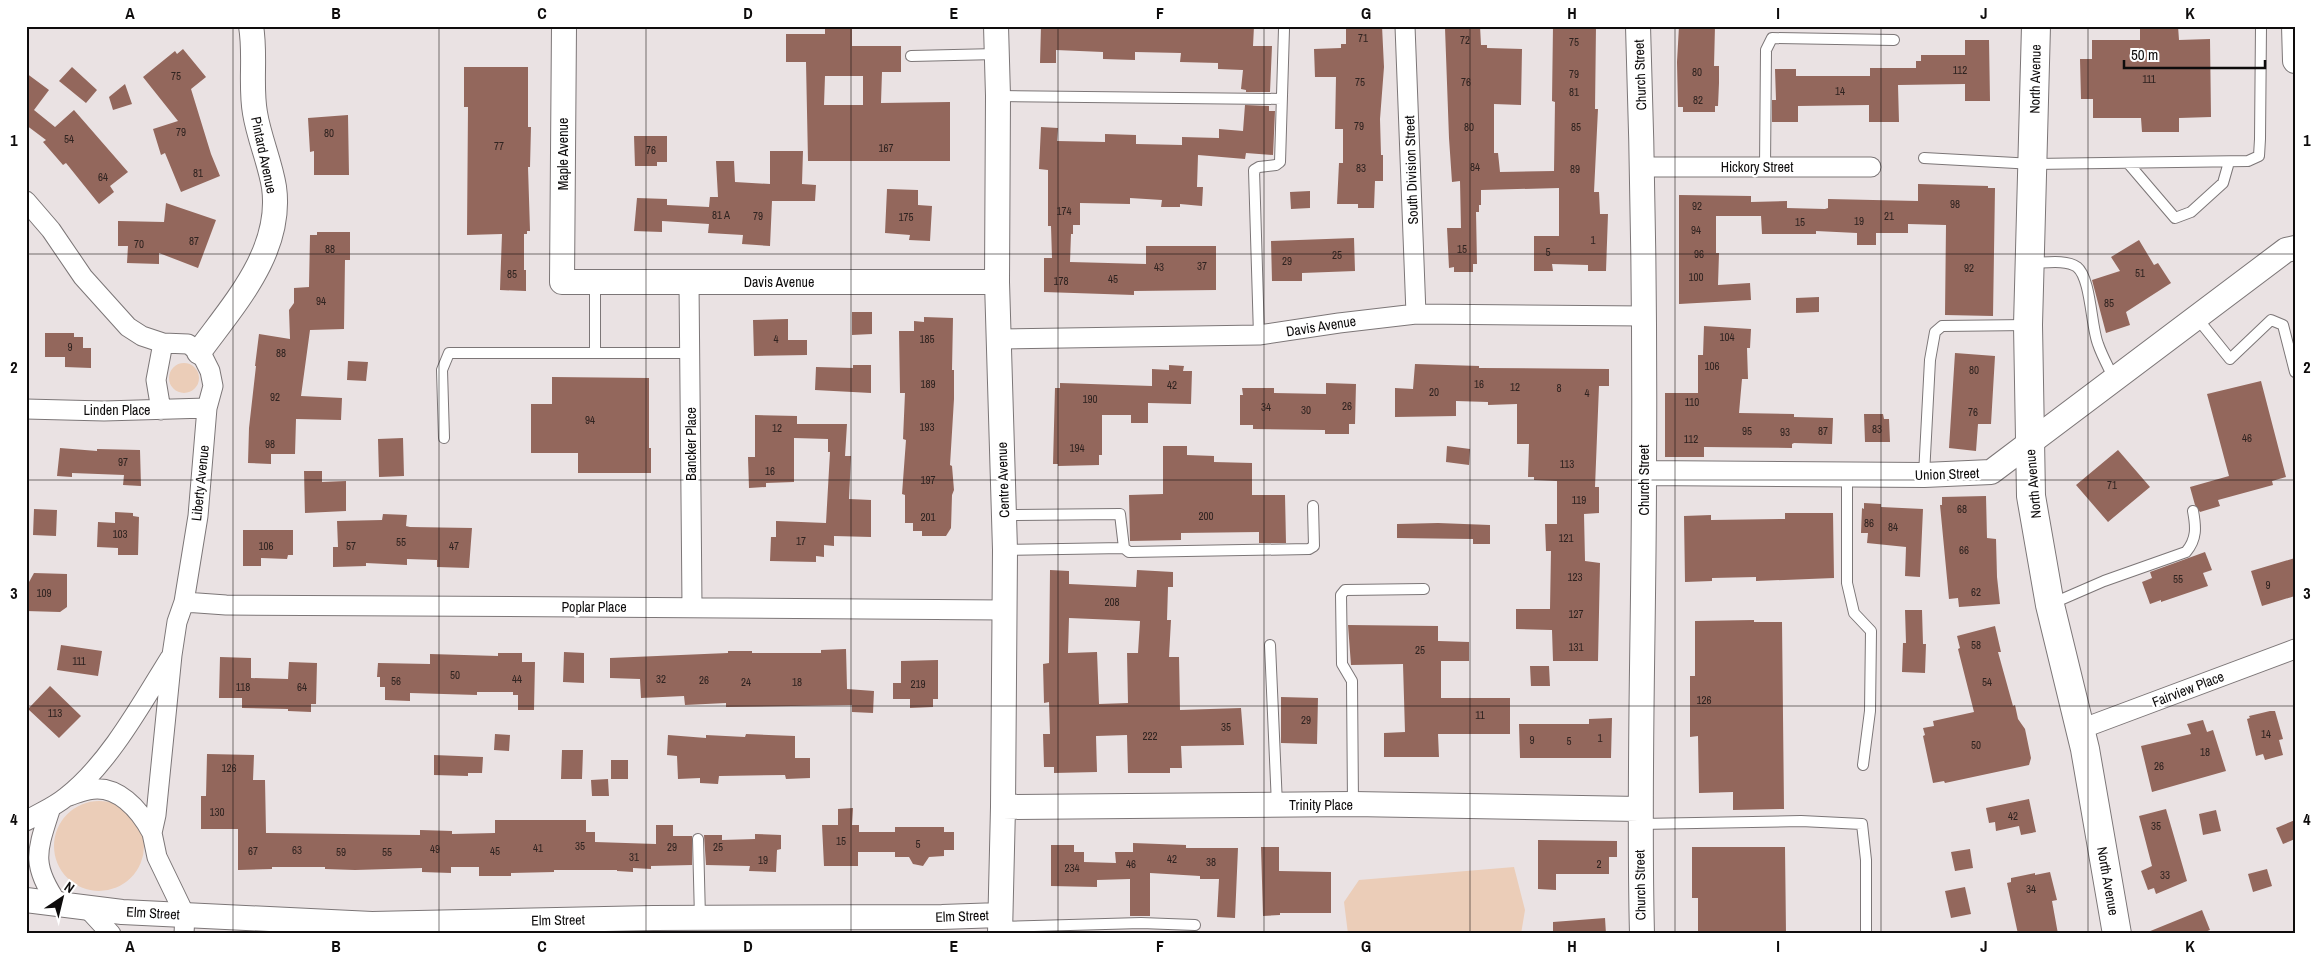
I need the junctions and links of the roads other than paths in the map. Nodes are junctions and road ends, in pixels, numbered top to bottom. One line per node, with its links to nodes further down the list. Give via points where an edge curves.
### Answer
1 (251, 26): 38 (street, Pintard Avenue, via 255,112 274,188 272,226 260,263 245,290)
2 (564, 26): 26 (street, Maple Avenue)
3 (996, 26): 11 (street, Centre Avenue)
4 (1405, 26): 30 (street, South Division Street)
5 (1638, 26): 20 (street, Church Street)
6 (2036, 26): 19 (main road, North Avenue)
7 (2260, 26): 17 (lane, via 2258,156 2248,161)
8 (2294, 26): 13 (street)
9 (1284, 29): 15 (lane)
10 (1894, 40): 21 (lane, via 1772,38 1766,50)
11 (997, 54): 12 (lane); 14 (street, Centre Avenue)
12 (911, 56)
13 (2295, 61)
14 (998, 96): 15 (lane); 29 (street, Centre Avenue)
15 (1282, 99): 34 (lane, via 1280,162 1276,166 1254,170)
16 (1924, 158): 19 (lane)
17 (2229, 162): 18 (lane); 18 (lane, via 2223,183 2191,212 2175,218)
18 (2128, 163): 19 (lane)
19 (2034, 164): 25 (main road, North Avenue)
20 (1643, 167): 21 (street, Hickory Street); 31 (street, Church Street)
21 (1765, 167): 22 (street, Hickory Street)
22 (1871, 167)
23 (26, 201): 36 (street, via 51,230 83,277 122,321 142,336)
24 (2295, 248): 32 (street, Union Street, via 2286,250)
25 (2031, 262): 33 (main road, North Avenue); 41 (lane, via 2064,262 2080,271 2086,285 2097,343)
26 (562, 282): 27 (street, Davis Avenue)
27 (595, 282): 28 (street, Davis Avenue); 37 (lane)
28 (689, 282): 29 (street, Davis Avenue); 39 (street, Bancker Place)
29 (997, 282): 35 (street, Centre Avenue)
30 (1416, 314): 31 (street, Davis Avenue); 34 (street, Davis Avenue)
31 (1644, 316): 47 (street, Church Street)
32 (2196, 317): 40 (lane, via 2230,359 2271,320 2283,325); 41 (street, Union Street)
33 (2028, 326): 46 (main road, North Avenue); 49 (lane, via 1959,324 1942,326 1935,332 1930,360)
34 (1258, 335): 35 (street, Davis Avenue)
35 (999, 339): 52 (street, Centre Avenue)
36 (163, 343): 38 (street, via 188,344); 44 (street, via 156,380)
37 (595, 351): 39 (lane); 45 (lane, via 449,353 442,370)
38 (199, 352): 42 (street, Liberty Avenue, via 210,371 213,386)
39 (690, 353): 58 (street, Bancker Place)
40 (2295, 372)
41 (2114, 379): 46 (street, Union Street)
42 (207, 408): 44 (street, Linden Place); 56 (street, Liberty Avenue, via 198,516)
43 (26, 409): 44 (street, Linden Place)
44 (161, 410)
45 (444, 438)
46 (2030, 445): 49 (street, Union Street, via 1991,472); 57 (main road, North Avenue, via 2032,496)
47 (1644, 473): 48 (street, Union Street); 69 (street, Church Street)
48 (1847, 474): 49 (street, Union Street); 64 (lane, via 1847,583 1854,613 1871,631 1870,711)
49 (1924, 475)
50 (1313, 506): 53 (lane, via 1314,546 1309,549 1129,552)
51 (2193, 511): 57 (lane, via 2196,528 2193,544 2186,552 2104,581)
52 (1004, 516): 53 (lane, via 1120,514); 54 (street, Centre Avenue)
53 (1124, 548): 54 (lane)
54 (1005, 550): 59 (street, Centre Avenue)
55 (1424, 589): 66 (lane, via 1346,590 1342,596 1342,664 1352,681)
56 (184, 602): 58 (street, Poplar Place, via 246,605); 62 (street, Liberty Avenue)
57 (2050, 605): 63 (main road, North Avenue)
58 (692, 606): 59 (street, Poplar Place)
59 (1004, 610): 68 (street, Centre Avenue)
60 (1270, 645): 67 (lane)
61 (2295, 649): 63 (street, Fairview Place)
62 (172, 655): 65 (street, Liberty Avenue, via 127,727 93,770); 71 (street, Liberty Avenue)
63 (2081, 729): 85 (main road, North Avenue)
64 (1864, 765)
65 (59, 802): 70 (street, Liberty Avenue); 71 (street, Liberty Avenue, via 89,789 108,791 126,800 142,814); 74 (street, Liberty Avenue, via 38,852 44,884)
66 (1353, 804): 67 (street, Trinity Place); 69 (street, Trinity Place)
67 (1278, 805): 68 (street, Trinity Place)
68 (1003, 808): 78 (street, Centre Avenue)
69 (1639, 817): 83 (street, Church Street); 84 (lane, via 1862,824 1866,860)
70 (26, 821)
71 (152, 833): 77 (street, Liberty Avenue, via 157,857)
72 (698, 839): 76 (lane)
73 (26, 900): 74 (street, Elm Street)
74 (58, 904): 75 (street, Elm Street)
75 (88, 909): 77 (street, Elm Street); 82 (street)
76 (700, 918): 78 (street, Elm Street, via 942,917); 80 (street, Elm Street)
77 (185, 924): 81 (street, Elm Street)
78 (1000, 925): 79 (lane)
79 (1195, 925)
80 (623, 926): 81 (street, Elm Street)
81 (392, 929)
82 (111, 934)
83 (1642, 934)
84 (1866, 934)
85 (2117, 934)

